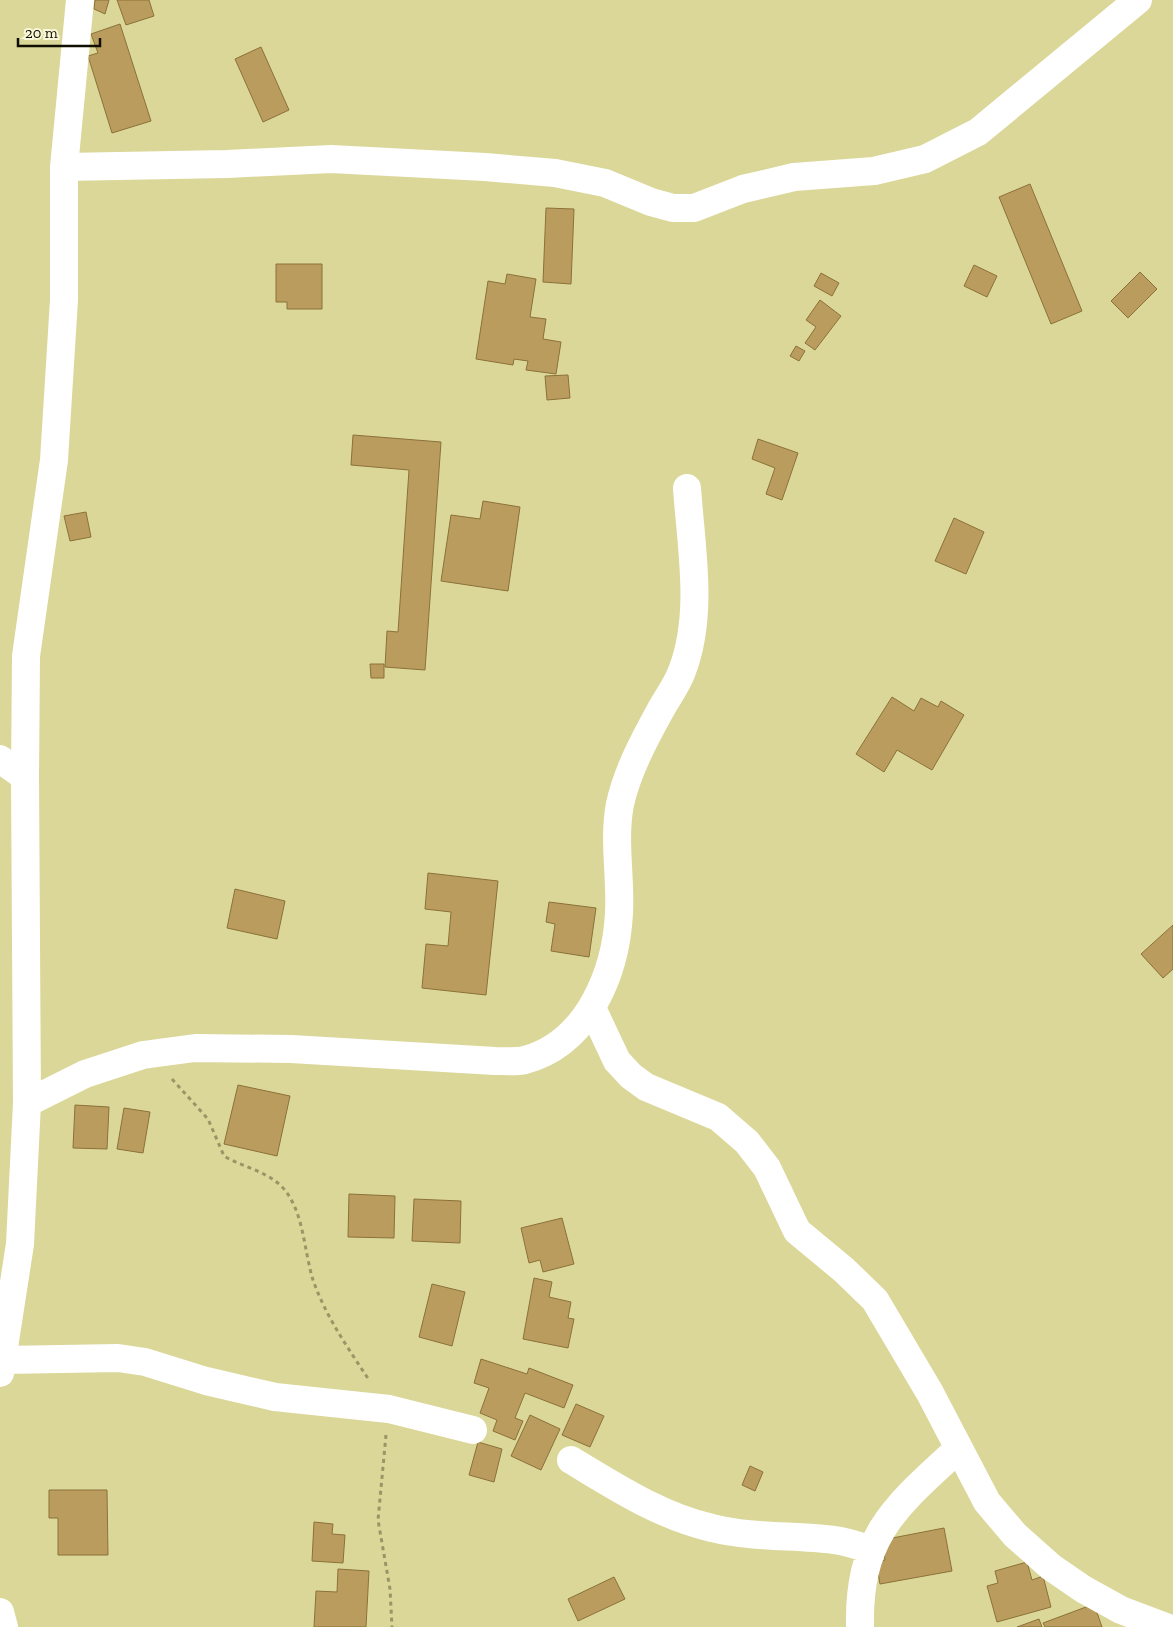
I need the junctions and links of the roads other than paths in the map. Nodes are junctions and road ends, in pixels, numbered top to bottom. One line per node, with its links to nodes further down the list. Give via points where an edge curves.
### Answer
1 (80, 0): 3 (street)
2 (1138, 0): 3 (street, via 978,132 925,159 874,171 794,177 743,189 694,208 673,208 605,183 564,174 485,167 331,159)
3 (64, 168): 6 (street, via 64,300 54,460 26,656)
4 (687, 488): 7 (street, via 694,606 690,645 682,673 629,774 620,804 617,827 619,914 610,969)
5 (0, 758): 6 (street)
6 (25, 777): 8 (street)
7 (592, 1008): 8 (street, via 570,1035 548,1051 524,1060 195,1048 143,1055 85,1074); 11 (street, via 617,1061 631,1076 646,1087 718,1117 747,1142 767,1168 797,1231 875,1300)
8 (27, 1103): 9 (street, via 20,1244)
9 (1, 1366): 10 (street, via 118,1358 145,1362 274,1397 388,1409)
10 (473, 1430)
11 (958, 1448): 13 (street, via 902,1500 879,1532); 17 (street, via 987,1502 1015,1536 1051,1567 1121,1610)
12 (571, 1460): 13 (street, via 633,1498 689,1522 745,1534 836,1540)
13 (871, 1550): 16 (street, via 865,1573)
14 (0, 1612): 15 (street)
15 (4, 1627)
16 (860, 1627)
17 (1166, 1627)

